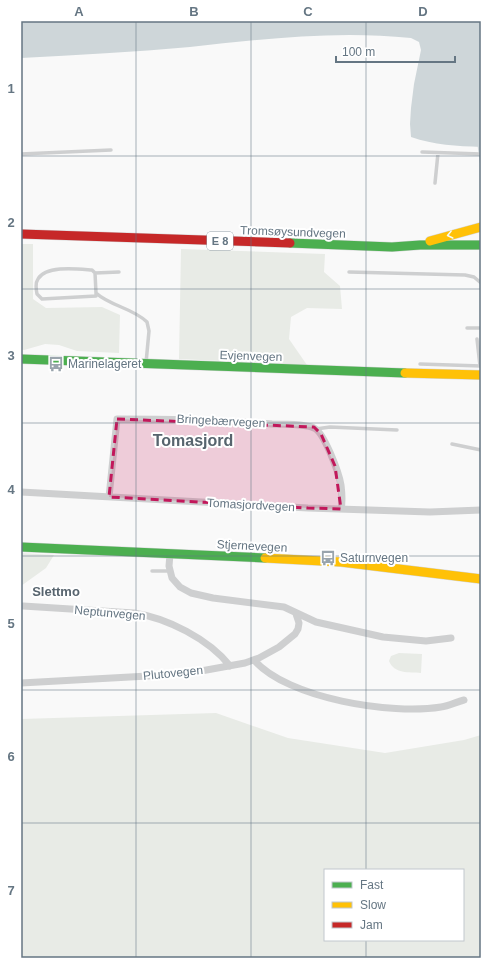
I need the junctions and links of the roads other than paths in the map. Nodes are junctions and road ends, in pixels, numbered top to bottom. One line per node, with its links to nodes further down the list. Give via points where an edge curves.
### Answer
1 (111, 150): 4 (lane)
2 (422, 152): 3 (lane)
3 (438, 153): 5 (lane); 6 (lane)
4 (21, 154)
5 (481, 154)
6 (435, 182)
7 (481, 227): 10 (main road, Tromsøysundvegen / E 8, one-way to 10, via 435,239)
8 (21, 234): 10 (main road, Tromsøysundvegen / E 8, via 385,247)
9 (481, 245): 10 (main road, Tromsøysundvegen / E 8)
10 (420, 246)
11 (95, 272): 12 (lane); 15 (lane); 15 (lane, via 52,270 38,278 36,288 42,299 96,296)
12 (119, 272)
13 (349, 272): 14 (lane, via 465,275 474,277)
14 (481, 283)
15 (96, 293): 20 (lane, via 147,322 149,331)
16 (467, 328): 17 (lane)
17 (481, 328)
18 (477, 339): 22 (lane)
19 (21, 359): 20 (main road, Evjenvegen)
20 (146, 364): 22 (main road, Evjenvegen)
21 (420, 364): 22 (lane)
22 (481, 369)
23 (316, 429): 24 (lane, via 330,427); 28 (street, Bringebærvegen, via 288,424 116,418); 29 (street, via 321,434 338,476 343,501)
24 (397, 430)
25 (452, 444): 26 (lane)
26 (481, 450)
27 (21, 492): 28 (street, Tomasjordvegen)
28 (109, 497): 29 (street, Tomasjordvegen)
29 (341, 509): 30 (street, Tomasjordvegen, via 430,512)
30 (481, 510)
31 (21, 547): 32 (main road, Stjernevegen)
32 (170, 554): 33 (street); 35 (main road, Stjernevegen, via 341,562)
33 (170, 570): 34 (lane); 37 (street, via 177,585 191,593 284,607)
34 (152, 571)
35 (481, 579)
36 (23, 606): 40 (street, Neptunvegen, via 148,616 206,643)
37 (296, 614): 38 (street, via 316,622 383,637 426,641); 39 (street, Plutovegen, via 299,623 294,634 278,647)
38 (451, 638)
39 (254, 660): 40 (street, Plutovegen); 42 (street, via 276,678 343,701 409,708 442,707)
40 (230, 666): 41 (street, Plutovegen, via 148,676)
41 (21, 683)
42 (464, 700)

